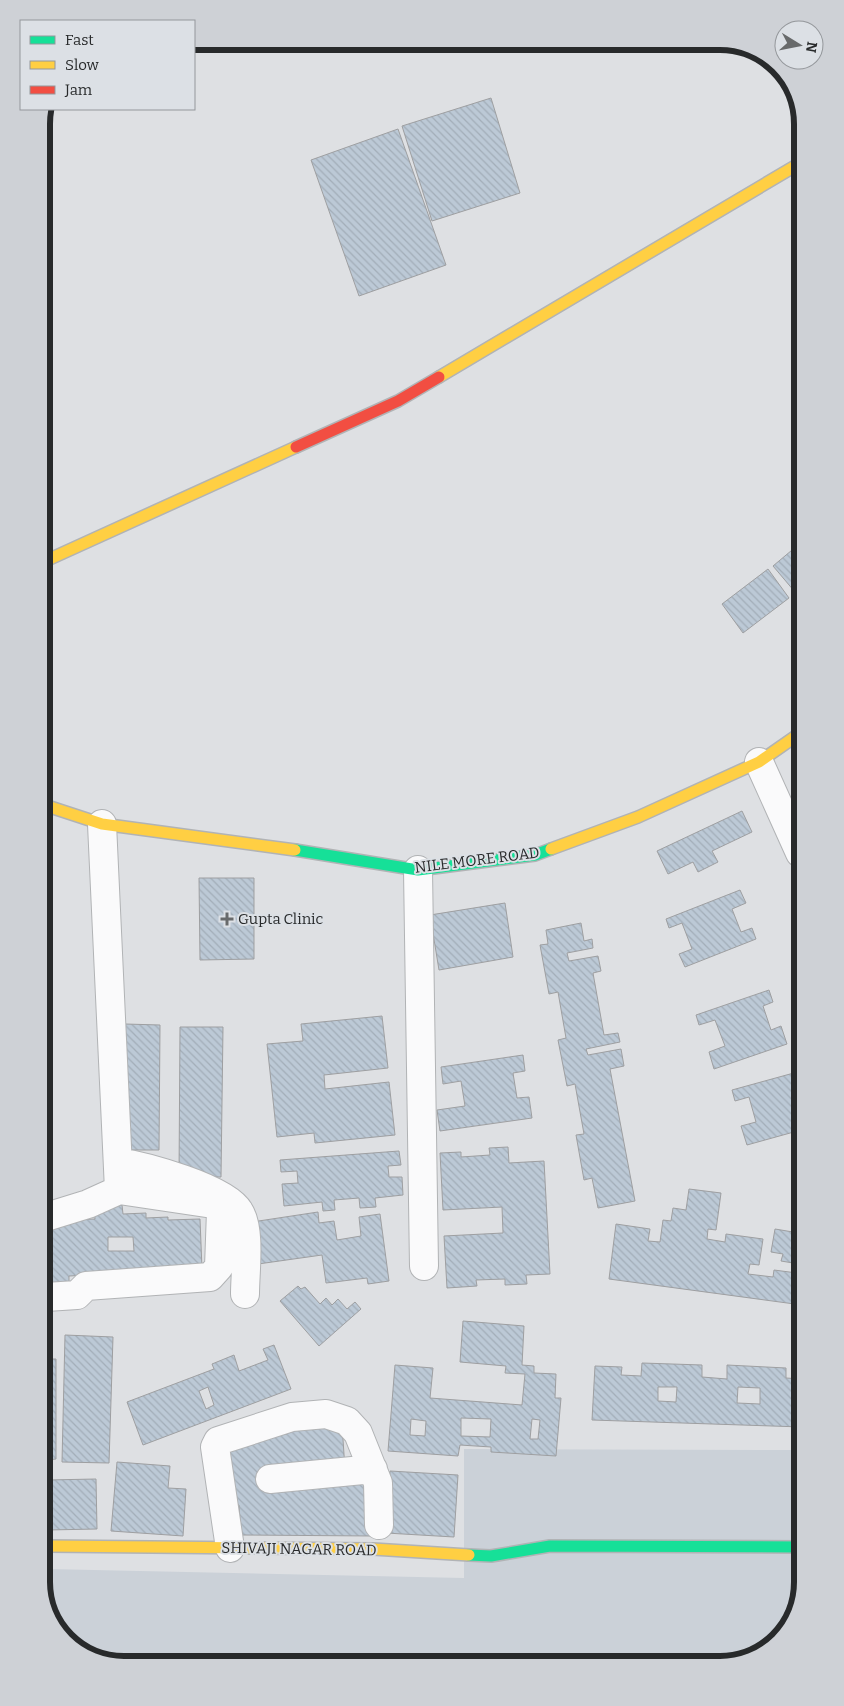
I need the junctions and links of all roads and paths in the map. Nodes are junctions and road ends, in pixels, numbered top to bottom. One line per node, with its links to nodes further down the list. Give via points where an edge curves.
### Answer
1 (794, 167): 2 (street, via 398,401)
2 (50, 559)
3 (794, 738): 4 (street, NILE MORE ROAD)
4 (759, 762): 7 (street); 8 (street, NILE MORE ROAD, via 638,817 535,855)
5 (50, 807): 6 (street, NILE MORE ROAD)
6 (102, 824): 8 (street, NILE MORE ROAD); 9 (street)
7 (794, 840)
8 (418, 870): 13 (street)
9 (118, 1162): 10 (street); 11 (street, via 143,1166 198,1184)
10 (119, 1190): 11 (street); 12 (street, via 74,1210)
11 (223, 1203): 14 (street, via 240,1211 245,1232); 15 (street, via 219,1266 210,1276 86,1286 77,1296)
12 (50, 1216)
13 (424, 1266)
14 (245, 1294)
15 (50, 1297)
16 (373, 1469): 17 (street); 18 (street, via 378,1483); 21 (street, via 358,1434 347,1420 326,1414 284,1419 218,1441 215,1447)
17 (270, 1479)
18 (379, 1525)
19 (50, 1546): 21 (street, SHIVAJI NAGAR ROAD)
20 (794, 1546): 21 (street, SHIVAJI NAGAR ROAD, via 550,1546 491,1556 373,1549)
21 (230, 1548)

